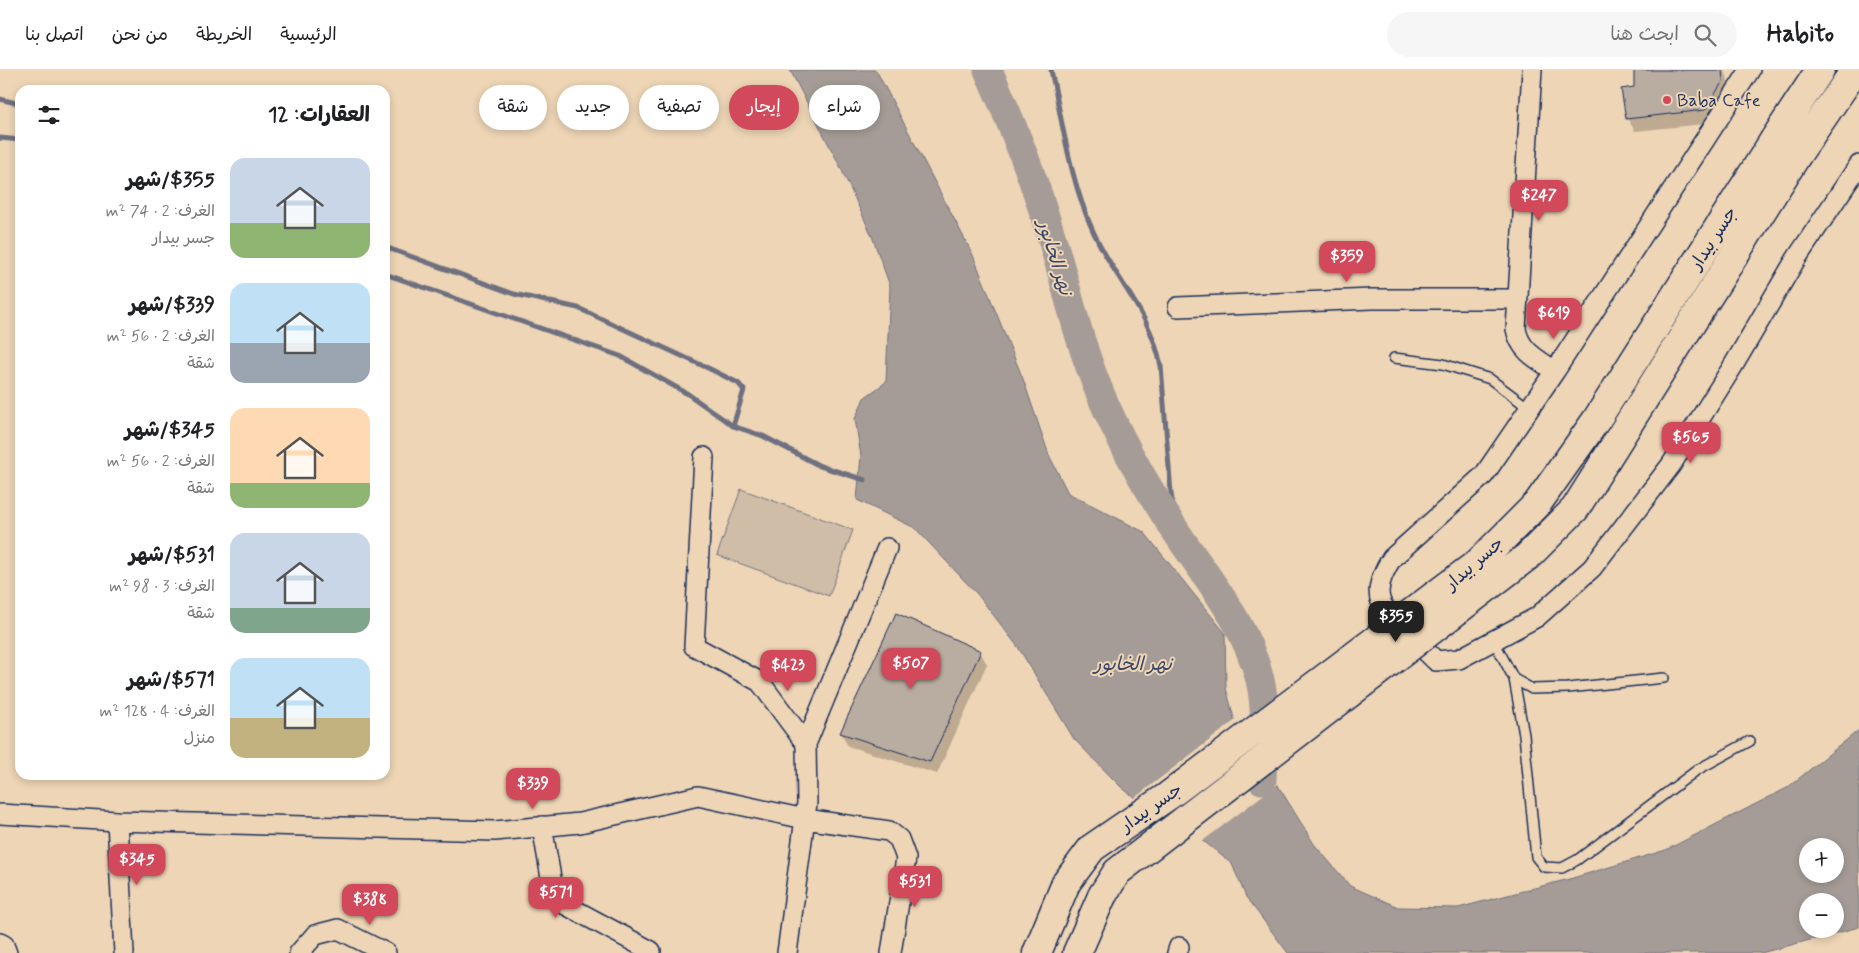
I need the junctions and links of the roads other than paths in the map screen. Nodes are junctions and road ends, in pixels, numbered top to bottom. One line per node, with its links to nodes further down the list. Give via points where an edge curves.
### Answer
1 (1532, 70): 6 (street)
2 (1750, 70): 9 (street)
3 (1820, 70): 30 (main road, جسر بيدار, bridge, via 1597,419 1537,504 1478,563 1168,796 1092,848 1066,883)
4 (1855, 70): 31 (main road, جسر بيدار, bridge, via 1797,155 1581,501 1565,521 1528,556 1118,872 1102,896)
5 (1859, 165): 13 (street, via 1796,259 1671,465 1609,546 1592,568 1537,616)
6 (1517, 299): 7 (street, via 1372,298); 9 (street, via 1516,329 1521,344 1532,356)
7 (1178, 307)
8 (1394, 358): 10 (lane, via 1443,364 1490,379)
9 (1555, 371): 10 (street)
10 (1529, 408): 13 (street, via 1484,475 1392,558 1380,585 1381,602 1436,661 1459,659)
11 (704, 457): 17 (street, via 694,646 760,682)
12 (887, 548): 17 (street)
13 (1494, 641): 15 (lane)
14 (1664, 678): 15 (lane, via 1532,689)
15 (1514, 679): 16 (lane, via 1524,735 1536,857 1544,867 1562,868 1577,860 1697,770)
16 (1750, 741)
17 (806, 744): 19 (street)
18 (0, 814): 20 (street)
19 (805, 819): 21 (street, via 698,796 580,824); 28 (street); 29 (street, via 888,831 899,839 906,858)
20 (117, 821): 21 (street, via 495,831); 25 (street)
21 (542, 826): 23 (street, via 554,895 562,903)
22 (0, 943): 24 (street)
23 (653, 952)
24 (7, 953)
25 (124, 953)
26 (299, 953): 27 (street, via 315,936 338,929)
27 (386, 953)
28 (787, 953)
29 (891, 953)
30 (1037, 953)
31 (1076, 953)

